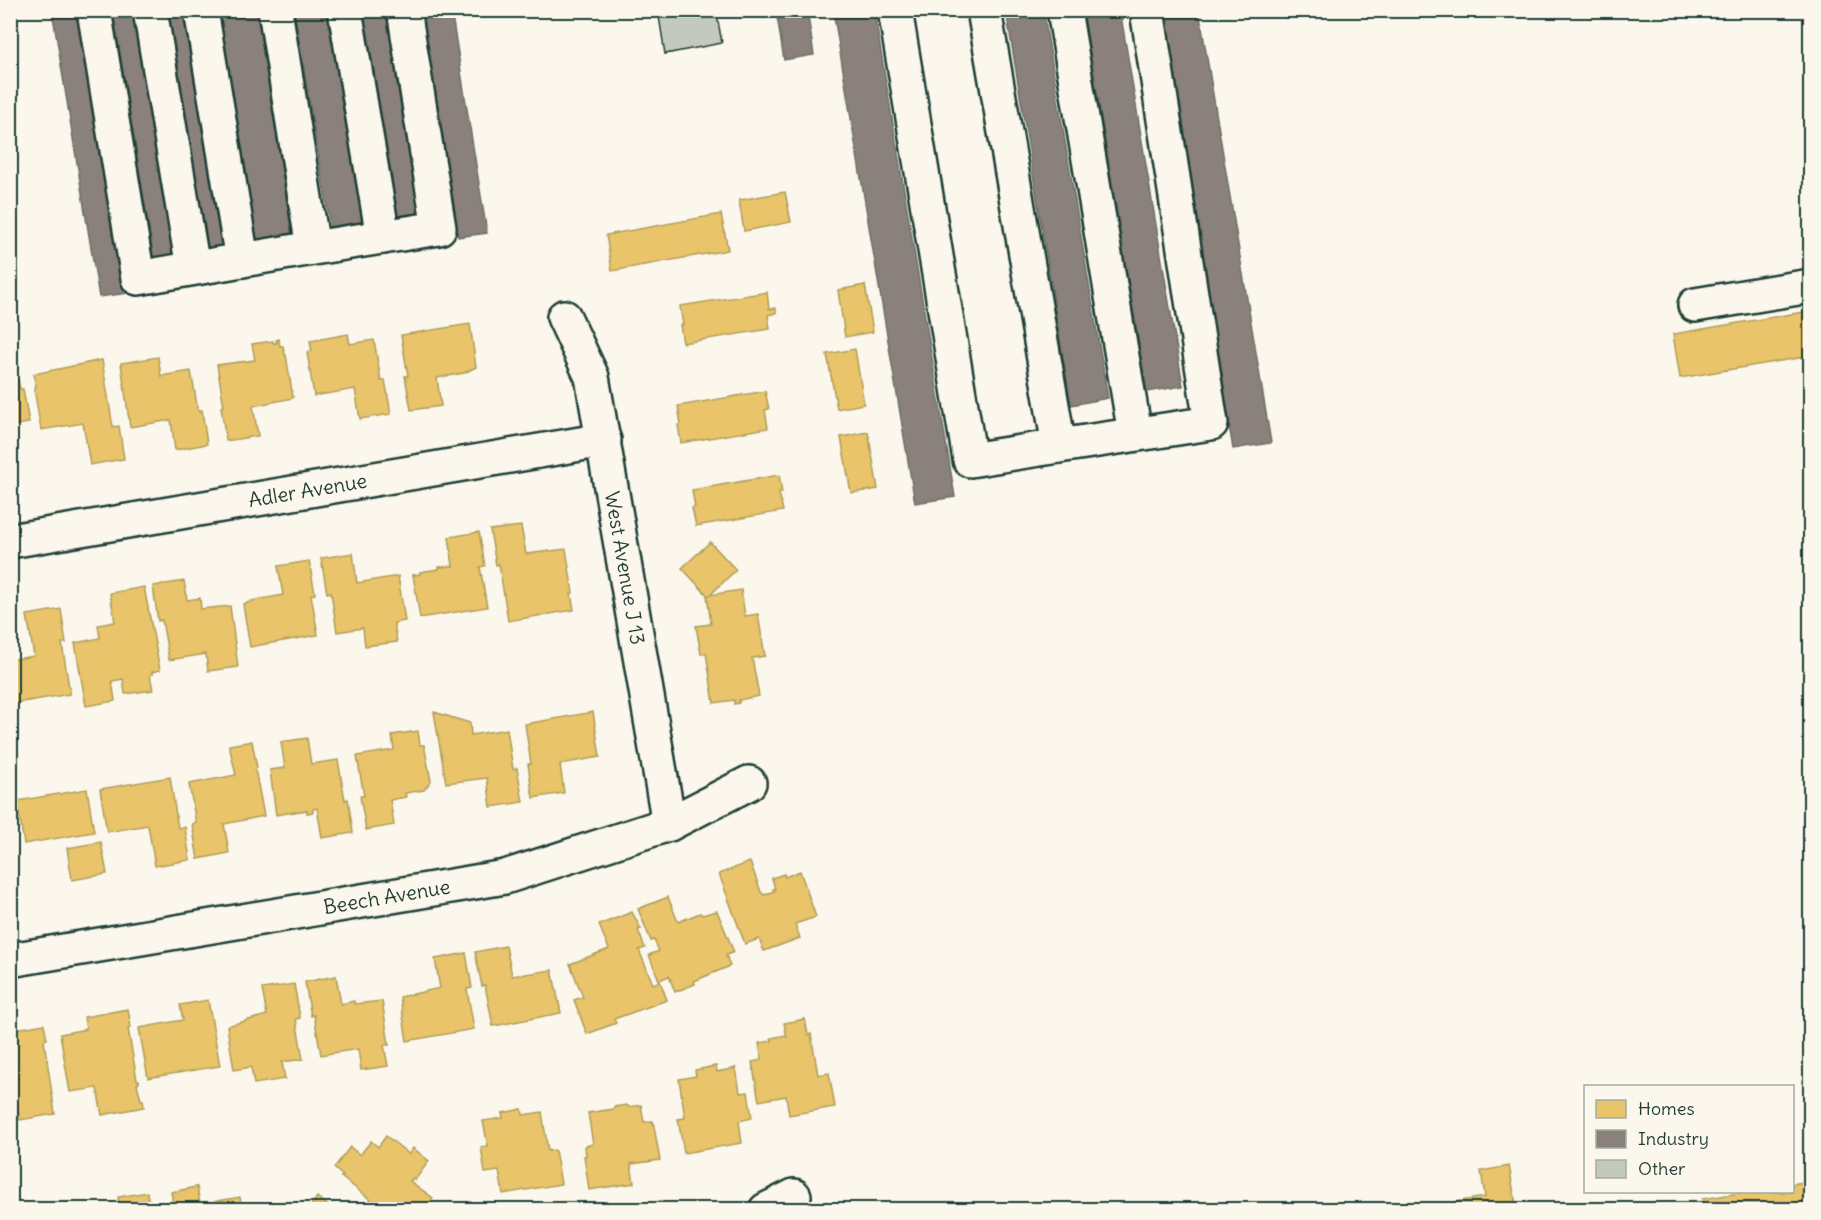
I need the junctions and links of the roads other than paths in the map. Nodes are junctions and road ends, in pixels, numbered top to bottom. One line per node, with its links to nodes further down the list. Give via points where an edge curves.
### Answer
1 (94, 10): 14 (street, via 138,278)
2 (150, 10): 14 (street)
3 (201, 10): 13 (street)
4 (275, 10): 12 (street)
5 (345, 10): 11 (street)
6 (404, 10): 11 (street, via 439,228)
7 (895, 10): 20 (street, via 970,460)
8 (984, 10): 20 (street)
9 (1064, 10): 18 (street)
10 (1147, 10): 18 (street, via 1211,423)
11 (383, 237): 12 (street)
12 (313, 248): 13 (street)
13 (242, 260): 14 (street)
14 (193, 268)
15 (1810, 286): 16 (street)
16 (1695, 305)
17 (564, 317): 19 (street, West Avenue J 13, via 592,377)
18 (1135, 434): 20 (street)
19 (603, 440): 21 (street, Adler Avenue); 23 (street, West Avenue J 13)
20 (1059, 446)
21 (10, 541)
22 (749, 783): 23 (street, Beech Avenue)
23 (669, 824): 24 (street, Beech Avenue, via 506,877)
24 (10, 960)

